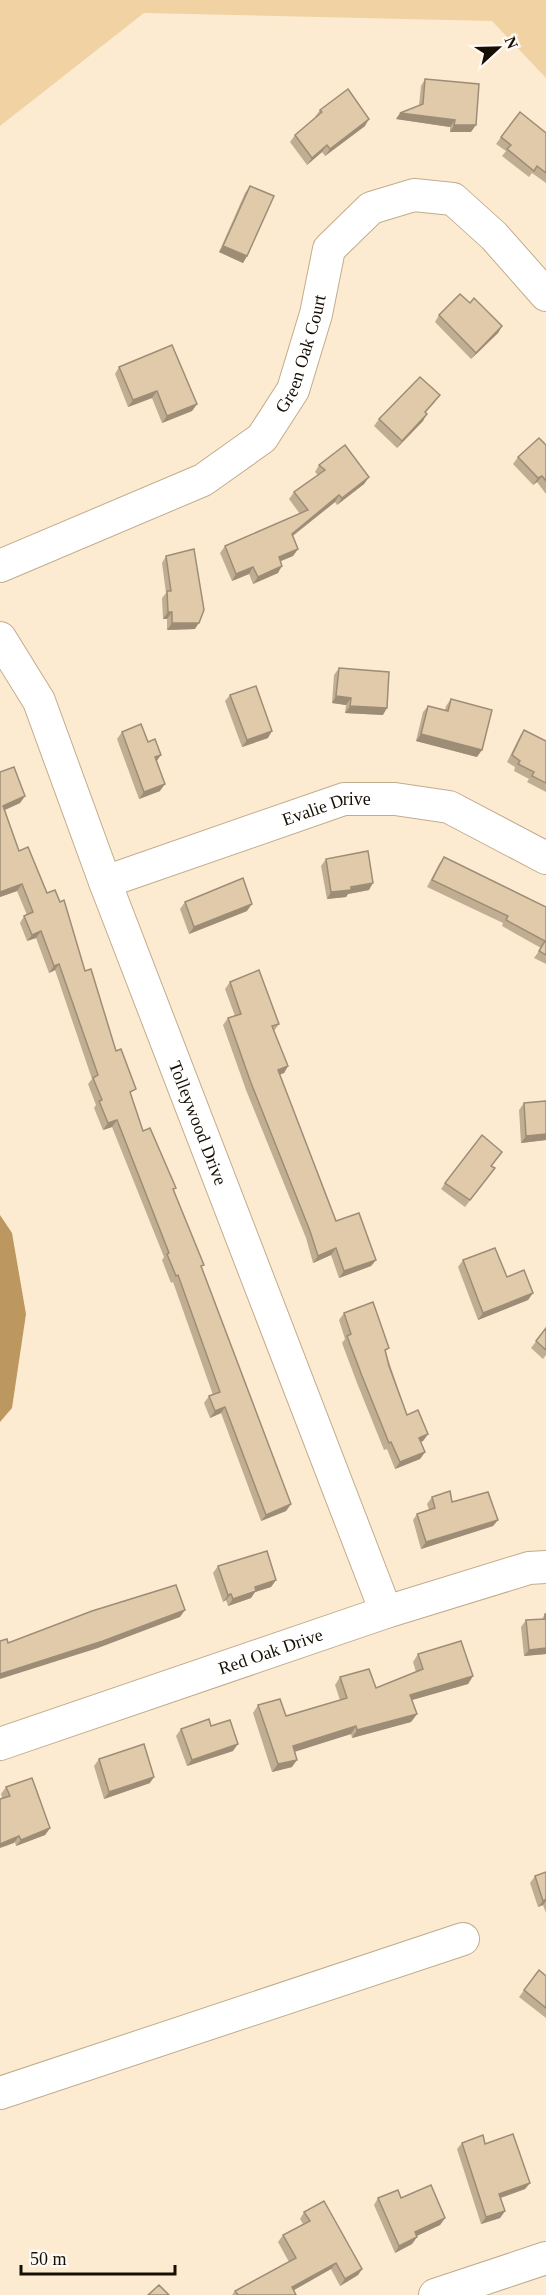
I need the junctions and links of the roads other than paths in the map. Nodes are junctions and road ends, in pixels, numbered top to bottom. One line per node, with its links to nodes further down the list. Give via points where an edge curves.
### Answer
1 (546, 295): 2 (street, Green Oak Court, via 494,236 453,199 414,195 371,208 329,249 316,314 293,390 262,438 203,480)
2 (0, 566)
3 (0, 638): 5 (street, Tolleywood Drive, via 39,701)
4 (546, 858): 5 (street, Evalie Drive, via 449,807 395,799 344,800)
5 (105, 882): 7 (street, Tolleywood Drive)
6 (546, 1567): 7 (street, Red Oak Drive, via 529,1568)
7 (386, 1612): 8 (street, Red Oak Drive)
8 (0, 1744)
9 (463, 1939): 10 (street)
10 (0, 2093)
11 (546, 2258): 12 (street)
12 (435, 2295)

